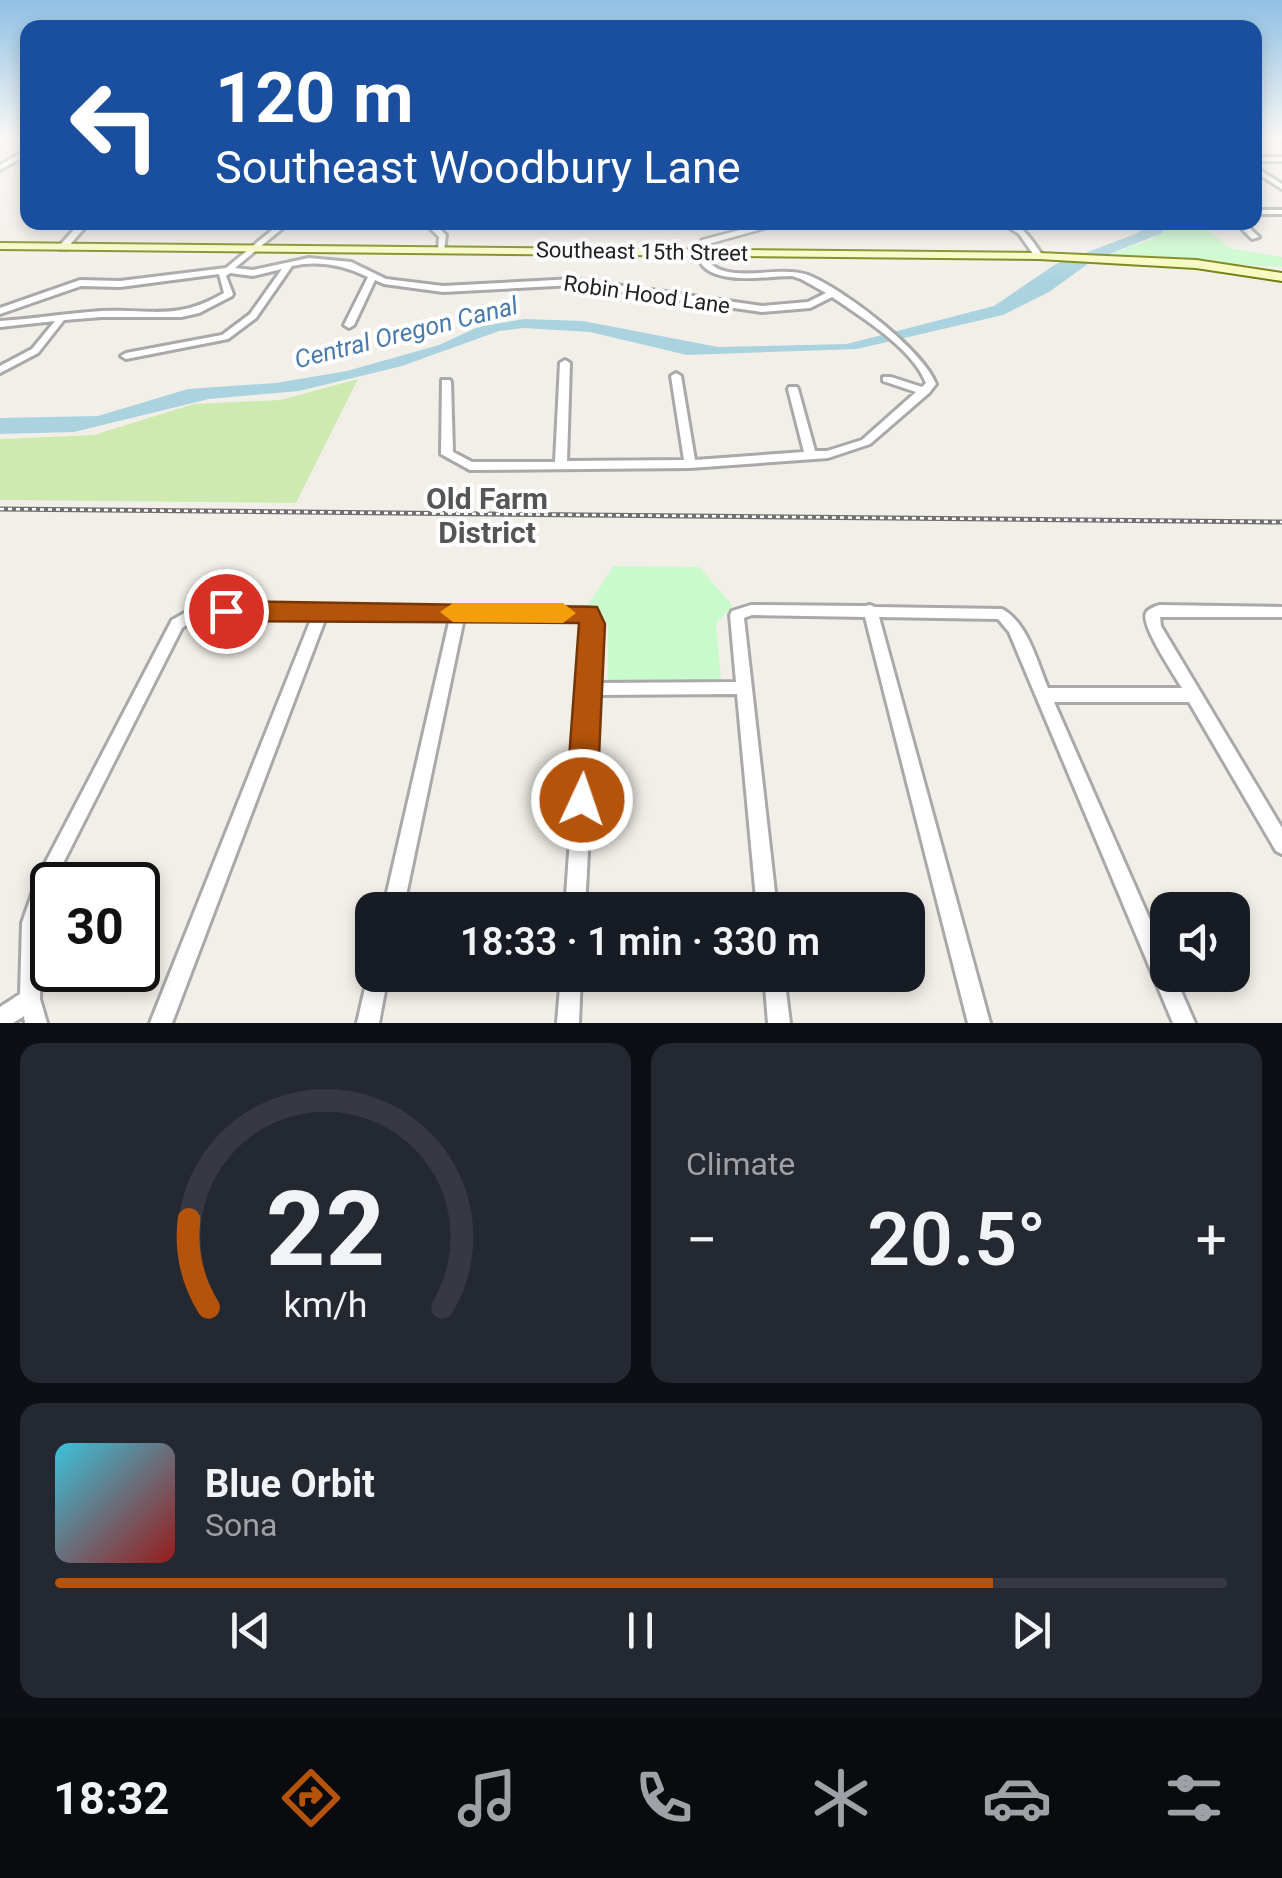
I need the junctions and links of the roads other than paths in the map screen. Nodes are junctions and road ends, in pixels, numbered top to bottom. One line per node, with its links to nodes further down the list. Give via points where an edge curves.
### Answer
1 (78, 230): 9 (street)
2 (277, 230): 10 (street)
3 (436, 230): 11 (street)
4 (753, 230): 12 (street, via 706,242)
5 (1018, 230): 13 (street)
6 (1247, 230): 7 (street)
7 (1255, 237)
8 (0, 246): 9 (main road, Southeast 15th Street)
9 (62, 247): 10 (main road, Southeast 15th Street)
10 (257, 247): 11 (main road, Southeast 15th Street); 15 (street)
11 (442, 249): 12 (main road, Southeast 15th Street)
12 (699, 252): 13 (main road, Southeast 15th Street); 18 (street, via 722,272 796,274)
13 (1039, 256): 17 (main road, Southeast 15th Street, via 1196,264)
14 (289, 265): 15 (street, Robin Hood Lane, via 253,273); 16 (street, Robin Hood Lane, via 334,261); 23 (street, via 253,316 225,336)
15 (228, 270): 19 (street, Robin Hood Lane, via 80,283); 20 (street, via 221,280 229,294 192,315)
16 (372, 277): 18 (street, Robin Hood Lane, via 442,289 574,282 762,309 810,305); 22 (street)
17 (1282, 277)
18 (830, 295): 30 (street, via 888,333 928,370)
19 (0, 311)
20 (60, 320): 21 (street); 25 (street, via 35,350)
21 (0, 324)
22 (350, 325)
23 (126, 356)
24 (565, 363): 33 (street)
25 (0, 370)
26 (676, 376): 32 (street)
27 (887, 379): 30 (street)
28 (446, 382): 33 (street, via 447,454 470,466)
29 (793, 389): 31 (street)
30 (925, 391): 31 (street, via 866,442)
31 (810, 455): 32 (street)
32 (690, 464): 33 (street)
33 (561, 465)
34 (870, 610): 38 (street, via 737,615); 40 (street, via 1002,614); 56 (street)
35 (322, 612): 36 (street); 49 (street, via 186,615 56,852 32,923); 52 (street)
36 (458, 612): 39 (street, via 588,614); 43 (street)
37 (1282, 613): 41 (street, via 1152,614)
38 (744, 688): 39 (street); 45 (street)
39 (588, 689): 44 (street)
40 (1045, 695): 41 (street); 57 (street)
41 (1193, 695): 42 (street)
42 (1282, 845)
43 (396, 892)
44 (576, 892)
45 (766, 892)
46 (374, 992): 53 (street)
47 (570, 992): 54 (street)
48 (776, 992): 55 (street)
49 (30, 999): 50 (street); 51 (street)
50 (0, 1019)
51 (36, 1023)
52 (160, 1023)
53 (368, 1023)
54 (568, 1023)
55 (779, 1023)
56 (979, 1023)
57 (1184, 1023)

